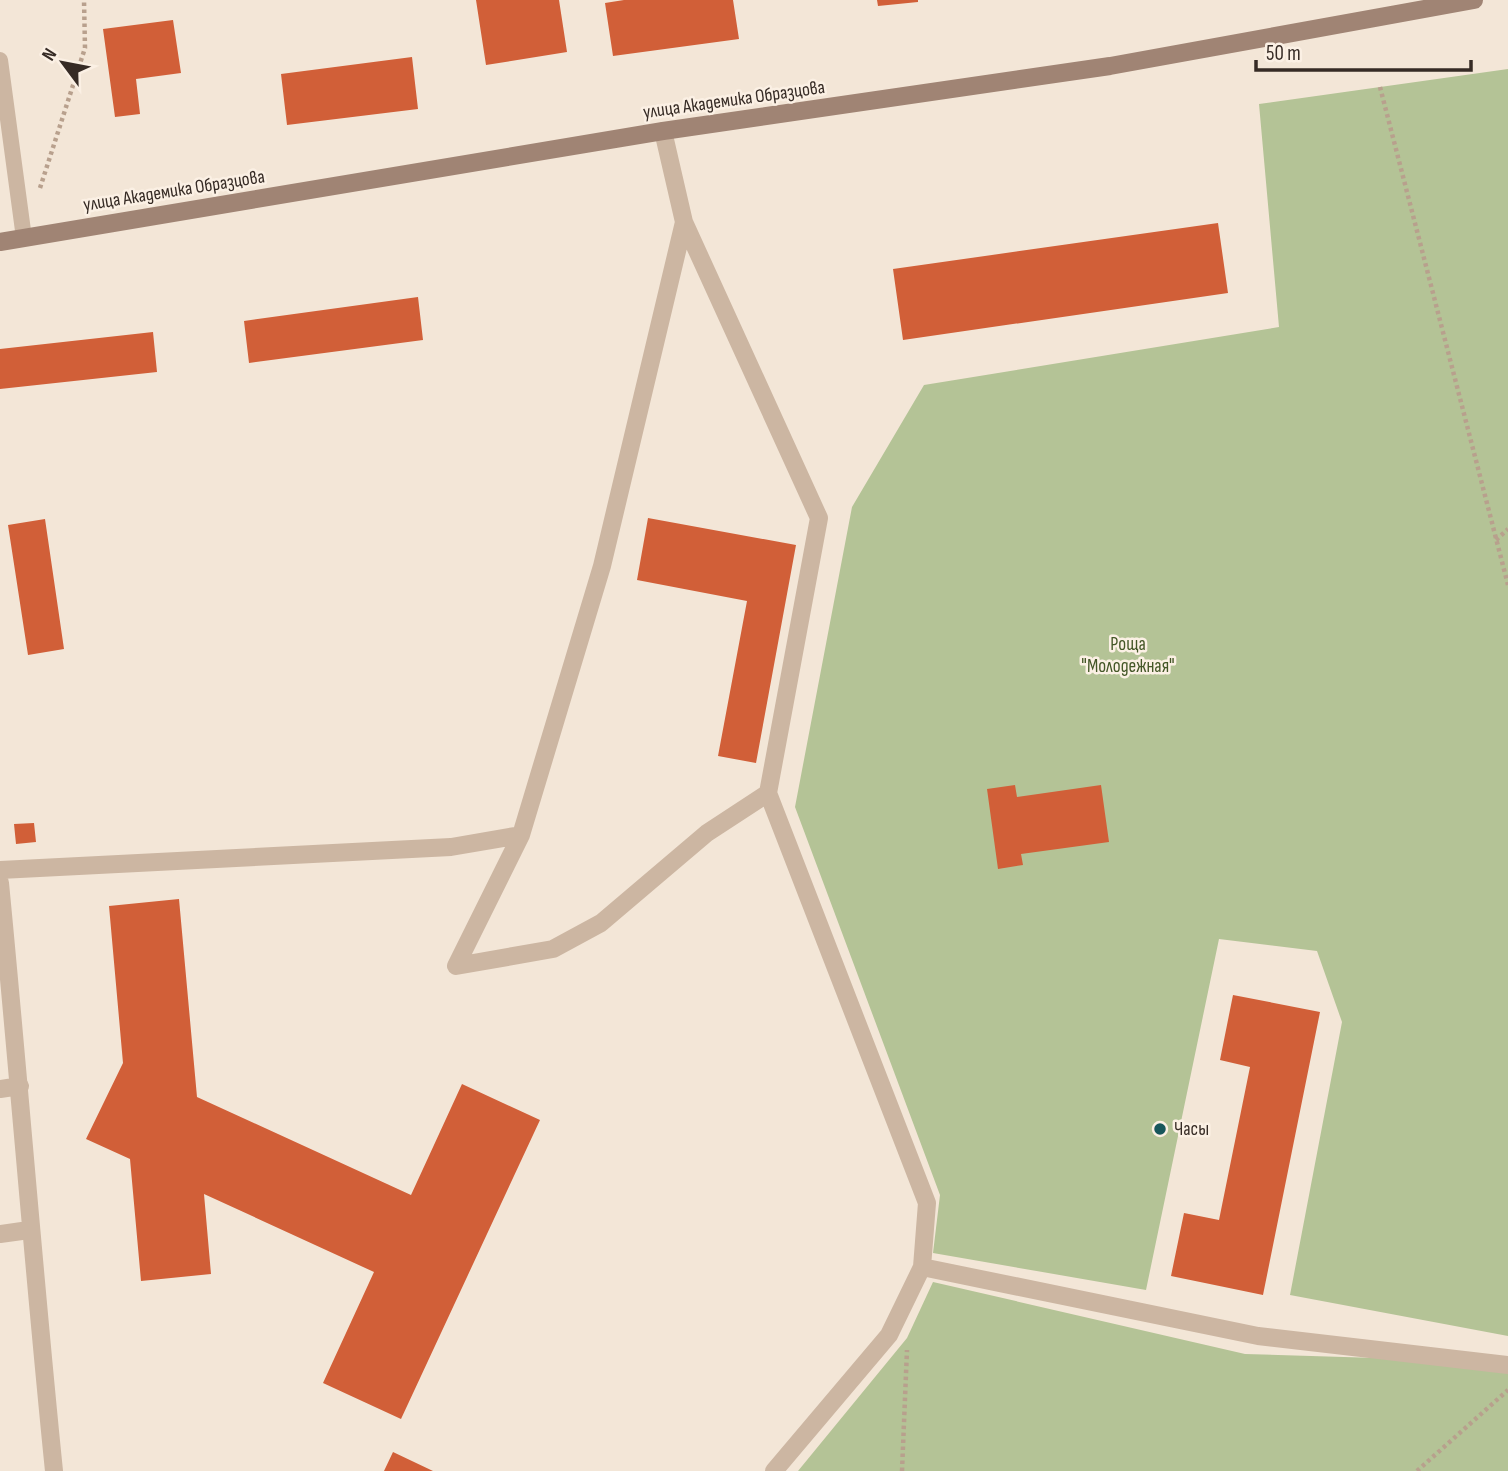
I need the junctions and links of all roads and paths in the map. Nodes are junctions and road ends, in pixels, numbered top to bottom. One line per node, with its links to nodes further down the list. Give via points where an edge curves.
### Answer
1 (84, 0): 6 (path, via 85,48)
2 (1475, 0): 5 (street, улица Академика Образцова, via 1110,66)
3 (0, 60): 8 (lane)
4 (1380, 87): 11 (path)
5 (663, 131): 7 (street); 8 (street, улица Академика Образцова)
6 (36, 200)
7 (684, 222): 13 (street, via 819,518); 14 (street, via 602,566)
8 (24, 238): 9 (street, улица Академика Образцова)
9 (0, 242)
10 (1508, 529): 11 (path)
11 (1496, 541): 12 (path)
12 (1508, 585)
13 (768, 793): 14 (street, via 707,833 601,923 553,949 456,966); 21 (street, via 927,1203)
14 (521, 835): 15 (street, via 451,846)
15 (0, 870)
16 (0, 883): 17 (street)
17 (20, 1086): 18 (street); 19 (street)
18 (0, 1089)
19 (29, 1230): 20 (street); 25 (street)
20 (0, 1234)
21 (922, 1267): 23 (street, via 1258,1336); 26 (street, via 889,1335)
22 (908, 1347): 27 (path)
23 (1508, 1365)
24 (1508, 1390): 28 (path)
25 (54, 1471)
26 (774, 1471)
27 (902, 1471)
28 (1417, 1471)

